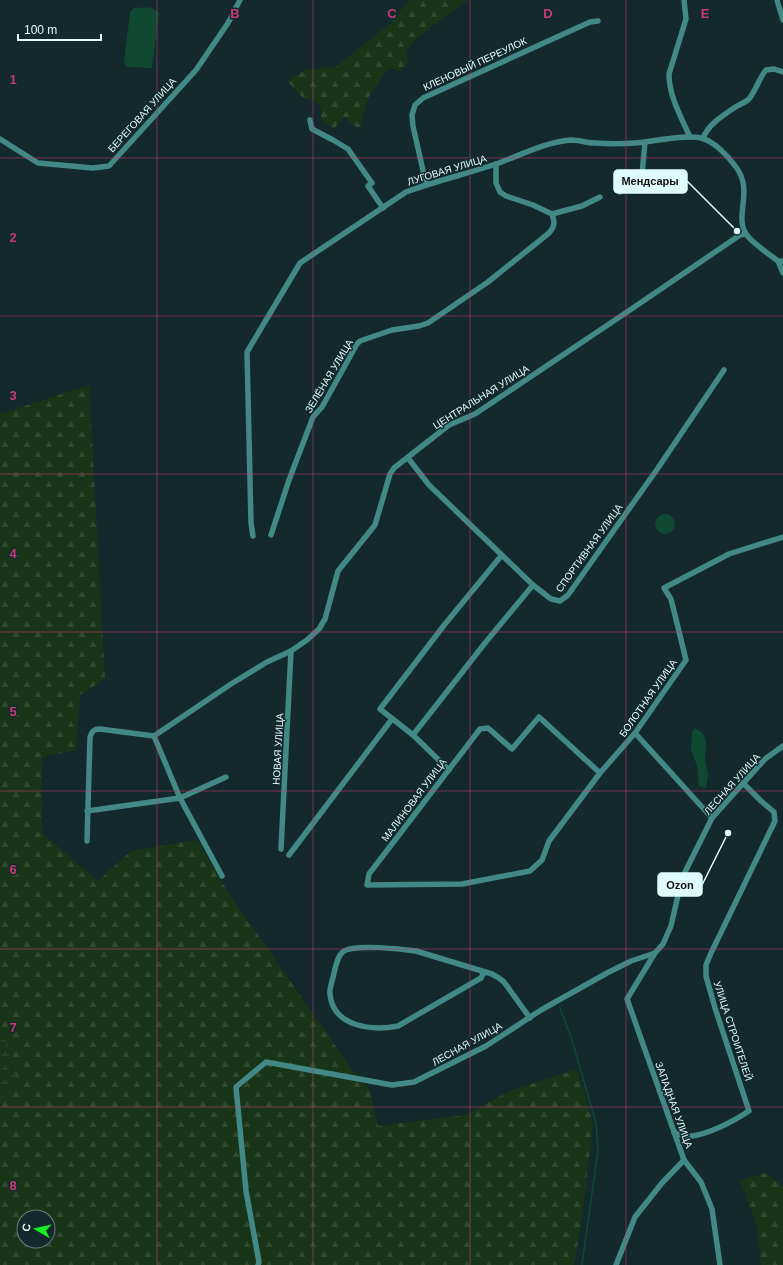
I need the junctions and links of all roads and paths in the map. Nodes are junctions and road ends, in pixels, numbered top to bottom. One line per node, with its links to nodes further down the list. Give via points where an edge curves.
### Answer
1 (240, 0): 10 (street, БЕРЕГОВАЯ УЛИЦА, via 228,23 196,70 109,166 93,168 38,163)
2 (684, 0): 8 (street, via 686,19 669,74 669,83)
3 (777, 0): 4 (street)
4 (783, 20)
5 (598, 21): 13 (street, КЛЕНОВЫЙ ПЕРЕУЛОК, via 590,22 476,73 423,98 415,105 412,115 413,126)
6 (783, 72): 9 (street, via 766,70 749,99 710,126)
7 (310, 120): 16 (street, via 312,128 348,149 372,183 368,186)
8 (690, 137): 9 (street, ЛУГОВАЯ УЛИЦА); 11 (street, ЛУГОВАЯ УЛИЦА)
9 (703, 138): 18 (street, via 736,166 741,175 744,187)
10 (0, 139)
11 (645, 142): 12 (street, ЛУГОВАЯ УЛИЦА, via 606,144 572,140 550,144); 14 (street, via 642,174)
12 (496, 164): 13 (street, ЛУГОВАЯ УЛИЦА); 17 (street, via 496,183 500,192)
13 (426, 184): 16 (street, ЛУГОВАЯ УЛИЦА, via 406,192)
14 (620, 192)
15 (600, 197): 17 (street, via 582,206)
16 (383, 208): 24 (street, ЛУГОВАЯ УЛИЦА, via 300,263 247,352)
17 (552, 214): 23 (street, ЗЕЛЁНАЯ УЛИЦА, via 555,221 549,233 447,311 424,325 392,330 357,344 322,406 313,417)
18 (743, 234): 19 (street); 22 (street, ЦЕНТРАЛЬНАЯ УЛИЦА, via 475,414 449,425)
19 (781, 261): 20 (street)
20 (783, 273)
21 (724, 370): 27 (street, СПОРТИВНАЯ УЛИЦА, via 568,595 556,600)
22 (408, 458): 26 (street, СПОРТИВНАЯ УЛИЦА, via 428,485); 28 (street, ЦЕНТРАЛЬНАЯ УЛИЦА, via 390,474 375,524 338,571 325,619 319,629)
23 (271, 535)
24 (252, 536)
25 (783, 536): 30 (street, БОЛОТНАЯ УЛИЦА, via 729,554 664,588 671,598 686,660)
26 (502, 556): 27 (street, СПОРТИВНАЯ УЛИЦА); 29 (street, via 445,624 380,709)
27 (533, 586): 32 (street)
28 (291, 651): 31 (street, via 267,662); 42 (street, НОВАЯ УЛИЦА)
29 (392, 719): 32 (street); 43 (street)
30 (635, 734): 35 (street, БОЛОТНАЯ УЛИЦА); 40 (street)
31 (154, 736): 38 (street); 39 (street, via 100,729 92,732)
32 (413, 736): 34 (street)
33 (783, 746): 37 (street, ЛЕСНАЯ УЛИЦА, via 766,759)
34 (449, 770): 35 (street, МАЛИНОВАЯ УЛИЦА, via 480,729 488,728 512,749 539,718); 44 (street, МАЛИНОВАЯ УЛИЦА, via 369,874 367,885 462,884)
35 (600, 773): 44 (street, БОЛОТНАЯ УЛИЦА, via 549,841 542,860)
36 (226, 777): 38 (street)
37 (743, 783): 40 (street, ЛЕСНАЯ УЛИЦА); 49 (street, УЛИЦА СТРОИТЕЛЕЙ, via 774,812 775,821 711,952 706,965 706,976 749,1111 715,1129 691,1136)
38 (180, 798): 39 (street); 45 (street)
39 (87, 811): 41 (street)
40 (712, 818): 46 (street, ЛЕСНАЯ УЛИЦА, via 682,878 670,926 663,944)
41 (87, 841)
42 (281, 849)
43 (289, 855)
44 (530, 870)
45 (222, 876)
46 (655, 953): 48 (street, ЛЕСНАЯ УЛИЦА, via 607,973); 49 (street, ЗАПАДНАЯ УЛИЦА, via 627,999)
47 (484, 972): 47 (street, via 416,951 350,948 338,959 330,992 332,1004 348,1022 360,1026 398,1026 481,978); 48 (street, via 504,982)
48 (530, 1018): 51 (street, ЛЕСНАЯ УЛИЦА, via 486,1046 414,1082 392,1085 266,1062 236,1087 246,1191 260,1262)
49 (674, 1132): 50 (street, ЗАПАДНАЯ УЛИЦА)
50 (684, 1160): 52 (street, via 635,1217); 53 (street, ЗАПАДНАЯ УЛИЦА, via 702,1182 712,1209)
51 (258, 1265)
52 (616, 1265)
53 (720, 1265)

